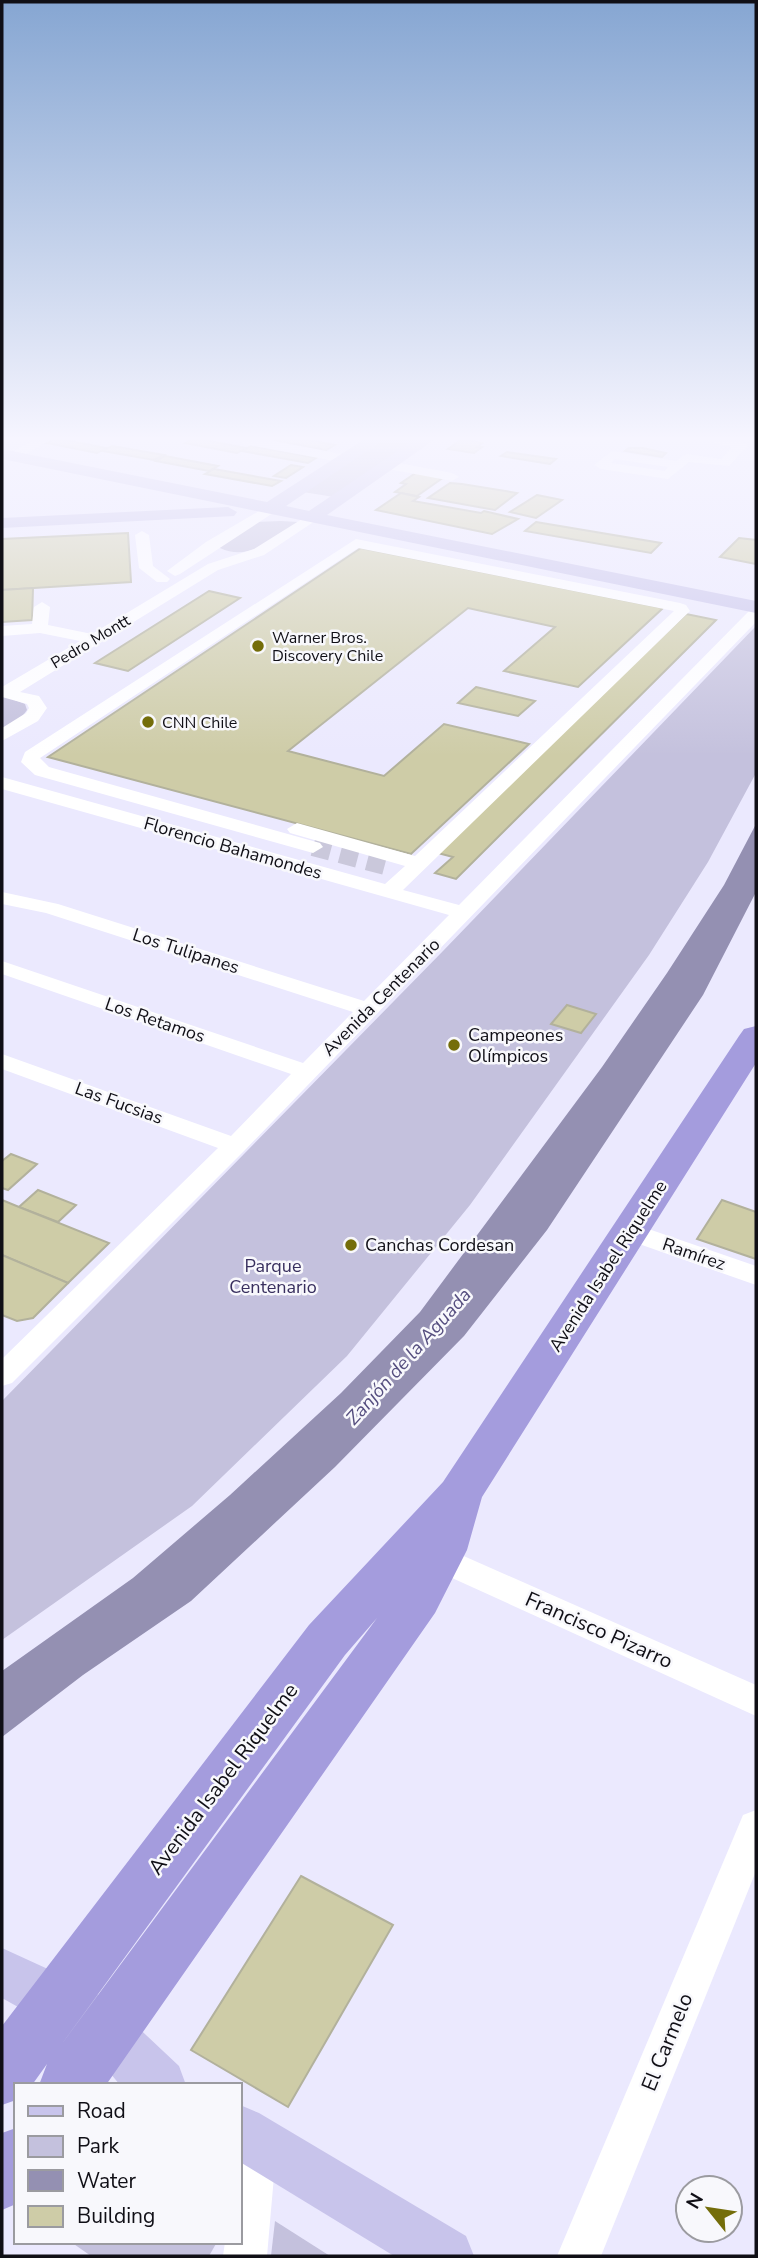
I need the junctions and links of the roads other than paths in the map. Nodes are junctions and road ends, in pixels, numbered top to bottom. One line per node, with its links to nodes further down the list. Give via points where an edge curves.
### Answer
1 (143, 545): 8 (street, via 146,568)
2 (211, 545): 7 (street, via 223,553); 8 (street, Pedro Montt)
3 (271, 545): 7 (street, Pedro Montt)
4 (349, 545): 23 (street, via 31,756 30,762 42,771)
5 (374, 545): 25 (street, via 680,608 680,614)
6 (459, 545): 9 (main road)
7 (249, 555): 12 (street, Pedro Montt, via 217,564)
8 (162, 579): 12 (street, Pedro Montt)
9 (756, 606)
10 (42, 607): 15 (street)
11 (756, 613): 28 (street, Avenida Centenario)
12 (117, 616): 14 (street); 18 (street, Pedro Montt)
13 (91, 622): 17 (street, Pedro Montt)
14 (146, 627)
15 (40, 628): 16 (street); 17 (street)
16 (2, 631)
17 (70, 635): 18 (street); 19 (street, Pedro Montt)
18 (93, 639): 20 (street, Pedro Montt)
19 (47, 648)
20 (4, 692): 21 (street, Pedro Montt, via 33,701 38,708)
21 (2, 736)
22 (2, 783): 26 (street, Florencio Bahamondes)
23 (245, 828): 24 (street); 25 (street, via 257,823 287,826)
24 (313, 847)
25 (417, 863): 26 (street)
26 (389, 892): 28 (street, Florencio Bahamondes)
27 (2, 898): 30 (street, Los Tulipanes, via 51,908)
28 (464, 913): 30 (street, Avenida Centenario)
29 (2, 968): 33 (street, Los Retamos)
30 (369, 1010): 33 (street, Avenida Centenario)
31 (756, 1037): 35 (highway, Avenida Isabel Riquelme)
32 (2, 1061): 34 (street, Las Fucsias)
33 (307, 1072): 34 (street, Avenida Centenario)
34 (235, 1146): 37 (street, Avenida Centenario)
35 (631, 1232): 36 (street, Ramírez); 38 (highway, Avenida Isabel Riquelme)
36 (756, 1276)
37 (6, 1366)
38 (460, 1495): 39 (highway, Avenida Isabel Riquelme, via 454,1528); 43 (highway, Avenida Isabel Riquelme, via 327,1640)
39 (441, 1559): 40 (street, Francisco Pizarro); 44 (highway, Avenida Isabel Riquelme, via 380,1654)
40 (756, 1701)
41 (756, 1827): 51 (street, El Carmelo)
42 (2, 1972): 43 (main road)
43 (23, 2037): 44 (main road)
44 (86, 2061): 45 (main road)
45 (153, 2080)
46 (248, 2137): 49 (street); 50 (main road)
47 (14, 2162): 48 (highway)
48 (2, 2178)
49 (245, 2256)
50 (446, 2256)
51 (579, 2256)

